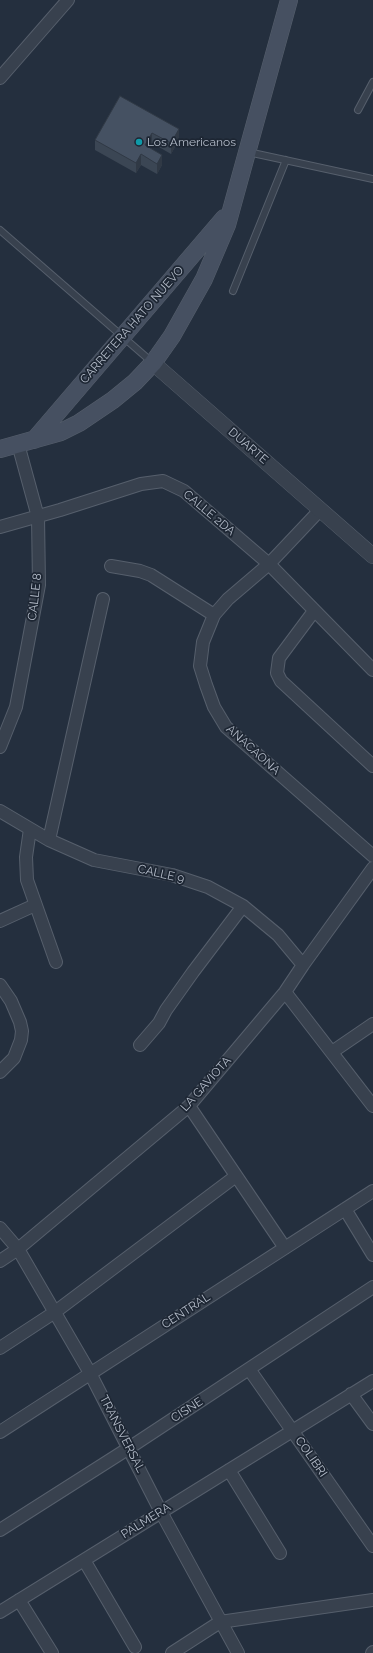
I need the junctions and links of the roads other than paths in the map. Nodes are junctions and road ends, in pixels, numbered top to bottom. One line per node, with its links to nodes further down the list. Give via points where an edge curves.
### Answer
1 (68, 0): 3 (street)
2 (289, 0): 6 (main road, CARRETERA HATO NUEVO)
3 (0, 78)
4 (373, 82): 5 (lane)
5 (358, 110)
6 (247, 152): 7 (lane); 11 (main road, CARRETERA HATO NUEVO)
7 (286, 160): 8 (lane); 13 (lane)
8 (365, 177): 9 (lane); 10 (lane)
9 (373, 179)
10 (373, 185)
11 (231, 210): 14 (main road, CARRETERA HATO NUEVO); 15 (main road, CARRETERA HATO NUEVO, via 204,279 172,336)
12 (0, 230): 14 (lane, DUARTE)
13 (233, 291)
14 (122, 337): 15 (lane, DUARTE); 16 (main road, CARRETERA HATO NUEVO)
15 (153, 363): 16 (main road, CARRETERA HATO NUEVO, via 119,396 79,423 61,432); 18 (street, DUARTE)
16 (26, 442): 17 (main road, CARRETERA HATO NUEVO); 19 (street, CALLE 8)
17 (0, 448)
18 (320, 510): 21 (street, DUARTE); 22 (street, ANACAONA)
19 (38, 516): 20 (street, CALLE 2DA); 22 (street, CALLE 2DA, via 142,484 163,481 184,491); 28 (street, CALLE 8, via 39,585 16,707)
20 (0, 527)
21 (373, 556)
22 (269, 564): 25 (street, CALLE 2DA); 26 (street, ANACAONA, via 228,599)
23 (111, 566): 26 (street, via 151,575)
24 (103, 599): 32 (street)
25 (314, 611): 27 (street, CALLE 2DA); 29 (street, via 279,658 277,673 281,681)
26 (214, 615): 33 (street, ANACAONA, via 203,642 200,666 214,707 226,727)
27 (373, 670)
28 (0, 747)
29 (373, 766)
30 (0, 811): 31 (street, CALLE 9)
31 (30, 829): 32 (street, CALLE 9); 35 (street, via 26,873)
32 (49, 840): 36 (street, CALLE 9, via 94,860 192,881)
33 (373, 856)
34 (373, 868): 39 (street, LA GAVIOTA)
35 (35, 905): 37 (street); 38 (street)
36 (243, 906): 39 (street, CALLE 9, via 278,935); 44 (street, via 193,972 159,1023)
37 (0, 921)
38 (56, 962)
39 (303, 966): 41 (street, LA GAVIOTA)
40 (0, 985): 42 (street)
41 (286, 992): 45 (street); 47 (street, LA GAVIOTA)
42 (5, 1004): 46 (street, via 20,1022 22,1031 14,1058)
43 (373, 1024): 45 (street)
44 (140, 1045)
45 (332, 1052): 48 (street)
46 (0, 1072)
47 (189, 1106): 49 (street); 54 (street, LA GAVIOTA)
48 (373, 1106)
49 (236, 1176): 53 (street); 58 (street)
50 (373, 1191): 51 (street, CENTRAL)
51 (345, 1209): 53 (street, CENTRAL); 55 (street)
52 (0, 1228): 54 (street, TRANSVERSAL)
53 (285, 1248): 61 (street, CENTRAL)
54 (18, 1249): 56 (street, LA GAVIOTA); 58 (street, TRANSVERSAL)
55 (373, 1255)
56 (0, 1261)
57 (373, 1287): 60 (street, CISNE)
58 (55, 1312): 59 (street); 61 (street, TRANSVERSAL)
59 (0, 1348)
60 (249, 1369): 65 (street, COLIBRI); 67 (street, CISNE)
61 (90, 1373): 66 (street, CENTRAL); 67 (street, TRANSVERSAL)
62 (373, 1381): 63 (street, PALMERA)
63 (351, 1394): 64 (street); 65 (street, PALMERA)
64 (373, 1424)
65 (293, 1431): 68 (street, PALMERA); 71 (street, COLIBRI)
66 (0, 1432)
67 (129, 1448): 69 (street, TRANSVERSAL); 70 (street, CISNE)
68 (229, 1470): 69 (street, PALMERA); 72 (street)
69 (161, 1512): 73 (street, PALMERA); 77 (street, TRANSVERSAL)
70 (0, 1530)
71 (373, 1546)
72 (280, 1553)
73 (84, 1560): 74 (street, PALMERA); 78 (street)
74 (19, 1600): 76 (street, PALMERA); 79 (street)
75 (373, 1600): 77 (street)
76 (0, 1612)
77 (220, 1622): 80 (street); 81 (street, TRANSVERSAL)
78 (135, 1647)
79 (52, 1653)
80 (172, 1653)
81 (238, 1653)

